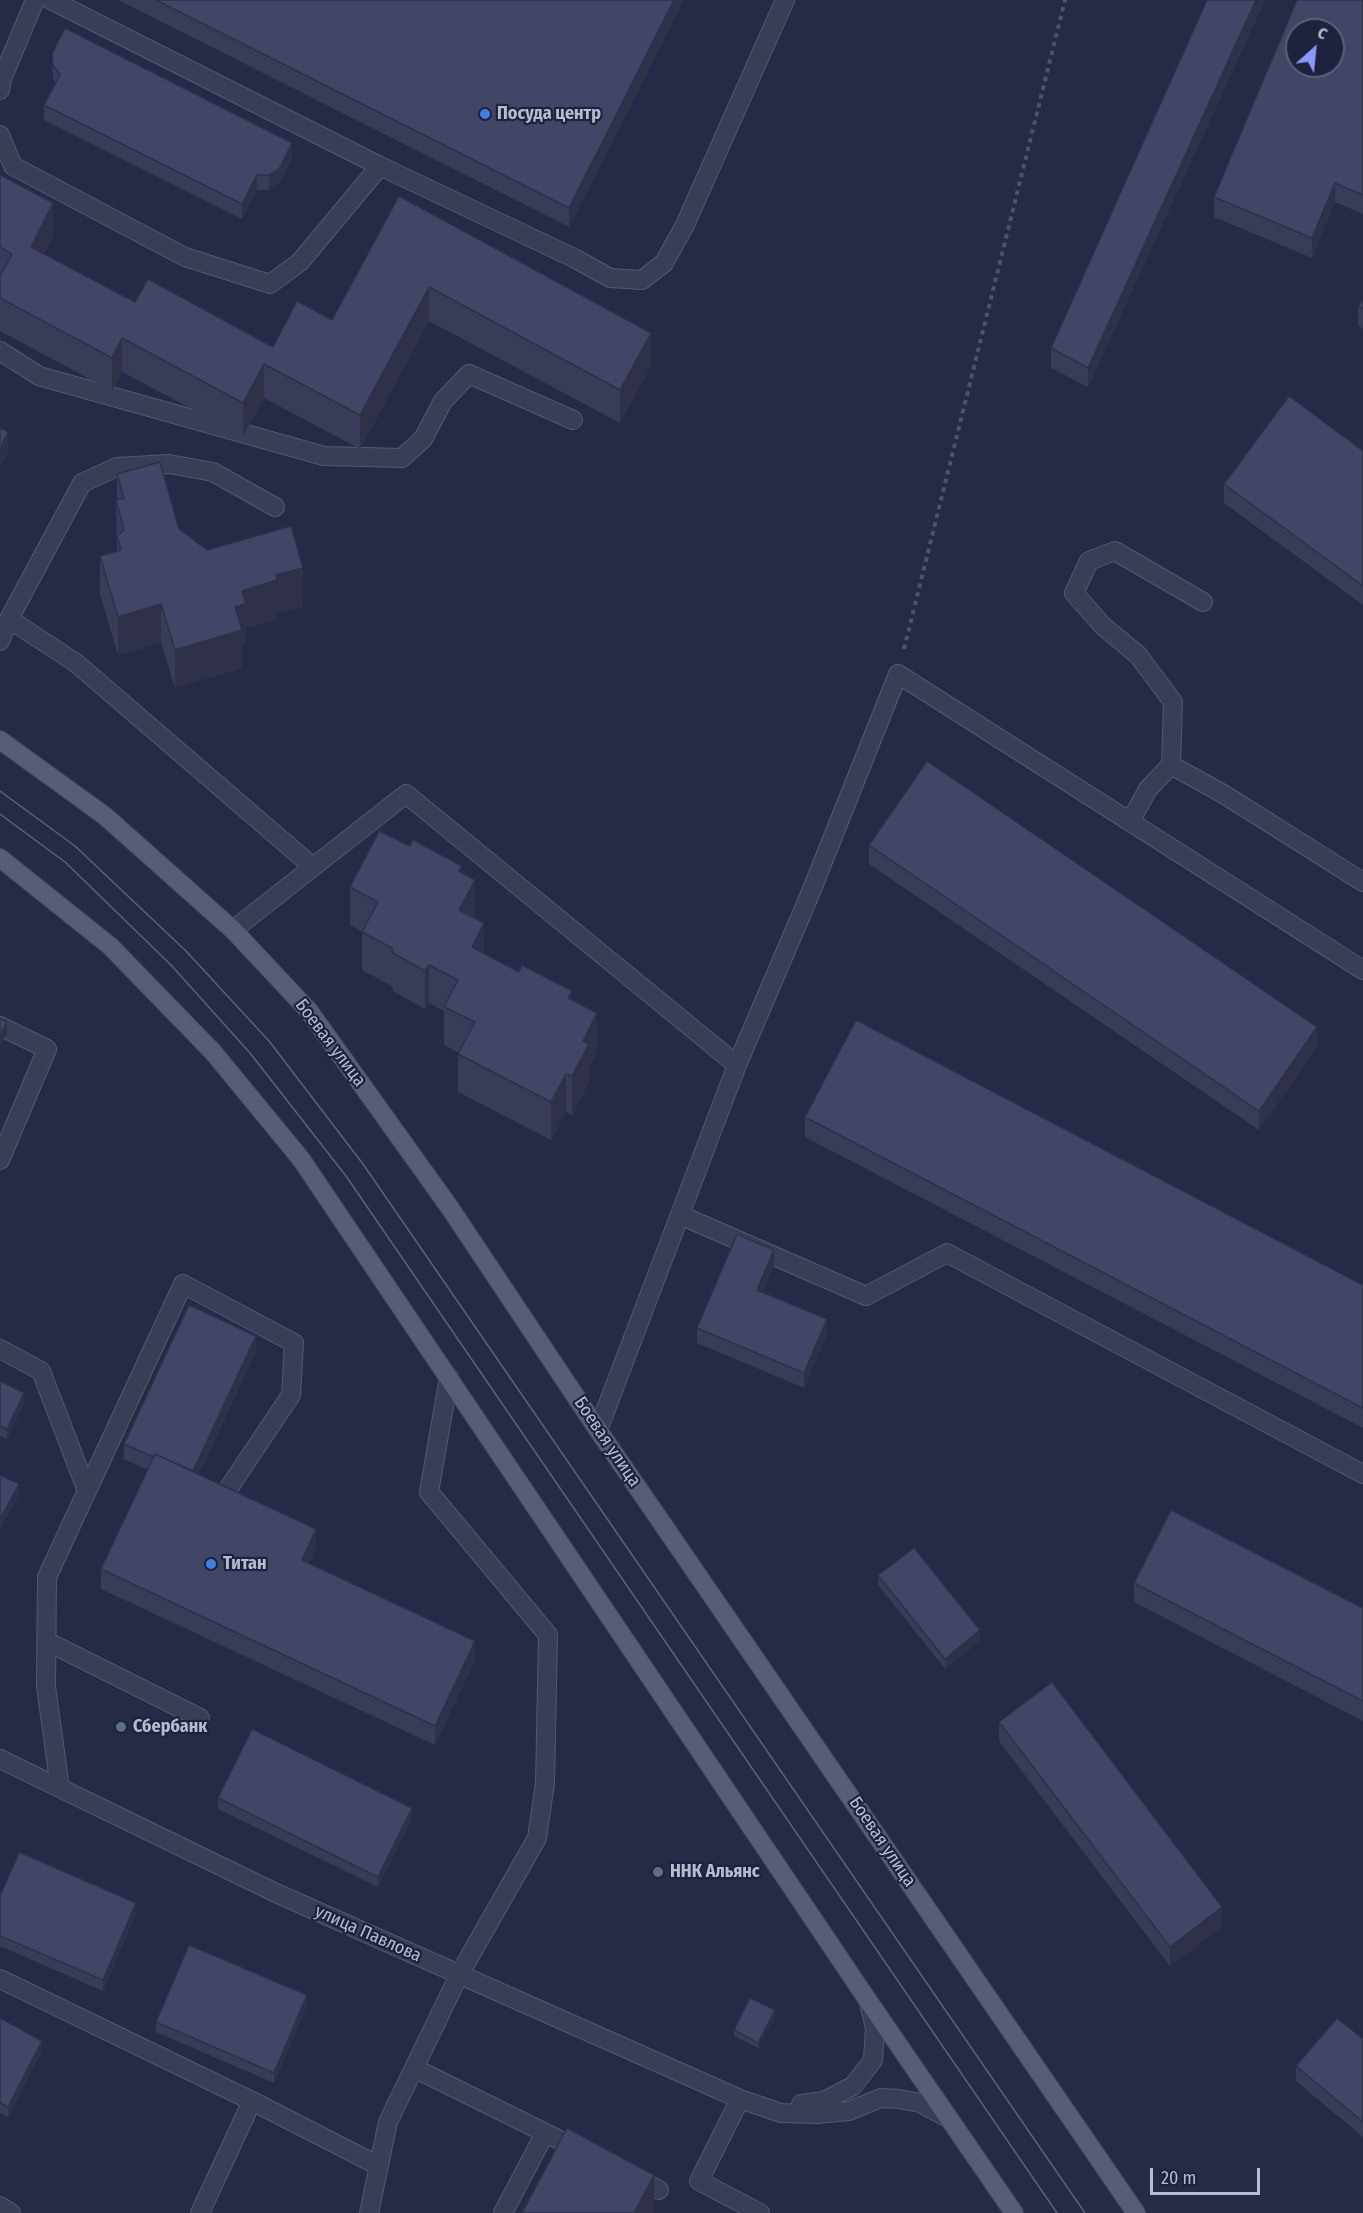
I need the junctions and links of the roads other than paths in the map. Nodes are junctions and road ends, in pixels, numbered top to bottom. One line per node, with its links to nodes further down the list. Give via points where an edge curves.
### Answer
1 (34, 0): 4 (street)
2 (51, 0): 6 (street)
3 (785, 0): 6 (street, via 685,225 664,263 642,280 610,278)
4 (0, 90)
5 (0, 135): 6 (street, via 13,166 185,257 270,284 300,262)
6 (380, 166)
7 (0, 351): 8 (street, via 39,376 324,456 402,458 423,439 443,401 469,374)
8 (573, 420)
9 (275, 507): 11 (street, via 213,472 169,464 117,467 82,483)
10 (1203, 602): 14 (street, via 1115,551 1089,561 1074,593 1103,626 1138,655 1173,702)
11 (9, 619): 12 (street); 17 (street, via 76,663)
12 (0, 641)
13 (0, 740): 19 (main road, Боевая улица, via 105,816)
14 (1171, 765): 15 (street, via 1148,789); 18 (street)
15 (1130, 822): 20 (street); 22 (street, via 898,675)
16 (0, 858): 26 (main road, via 110,946 213,1052 301,1159)
17 (313, 867): 19 (street); 22 (street, via 406,794)
18 (1363, 882)
19 (233, 930): 27 (main road, Боевая улица, via 309,1011 450,1208)
20 (1363, 970)
21 (0, 1026): 23 (street, via 47,1049)
22 (737, 1065): 24 (street)
23 (0, 1160)
24 (680, 1215): 27 (street); 28 (street, via 866,1296 947,1253)
25 (0, 1349): 29 (street, via 41,1371)
26 (449, 1377): 35 (street, via 429,1491 548,1635 545,1783 537,1838); 37 (main road)
27 (598, 1430): 52 (main road, Боевая улица)
28 (1363, 1474)
29 (87, 1491): 30 (street, via 183,1284 294,1343 291,1395); 31 (street, via 47,1577)
30 (224, 1495)
31 (46, 1641): 32 (street); 34 (street, via 46,1686)
32 (200, 1718)
33 (0, 1759): 34 (street, улица Павлова)
34 (60, 1788): 35 (street, улица Павлова, via 276,1893)
35 (459, 1975): 38 (street); 39 (street, улица Павлова)
36 (0, 1979): 40 (street)
37 (869, 2002): 39 (street, улица Павлова, via 875,2028 873,2060 853,2086 824,2102 784,2106); 41 (main road)
38 (414, 2068): 42 (street); 44 (street, via 388,2122)
39 (740, 2099): 41 (street, улица Павлова, via 781,2113 818,2114 849,2111 881,2098 899,2098 920,2103); 50 (street, via 699,2181)
40 (252, 2101): 44 (street); 47 (street)
41 (948, 2118): 51 (main road)
42 (545, 2133): 43 (street); 49 (street)
43 (597, 2159)
44 (379, 2166): 48 (street)
45 (618, 2169): 46 (street)
46 (659, 2190)
47 (200, 2213)
48 (369, 2213)
49 (503, 2213)
50 (760, 2213)
51 (1014, 2213)
52 (1136, 2213)

